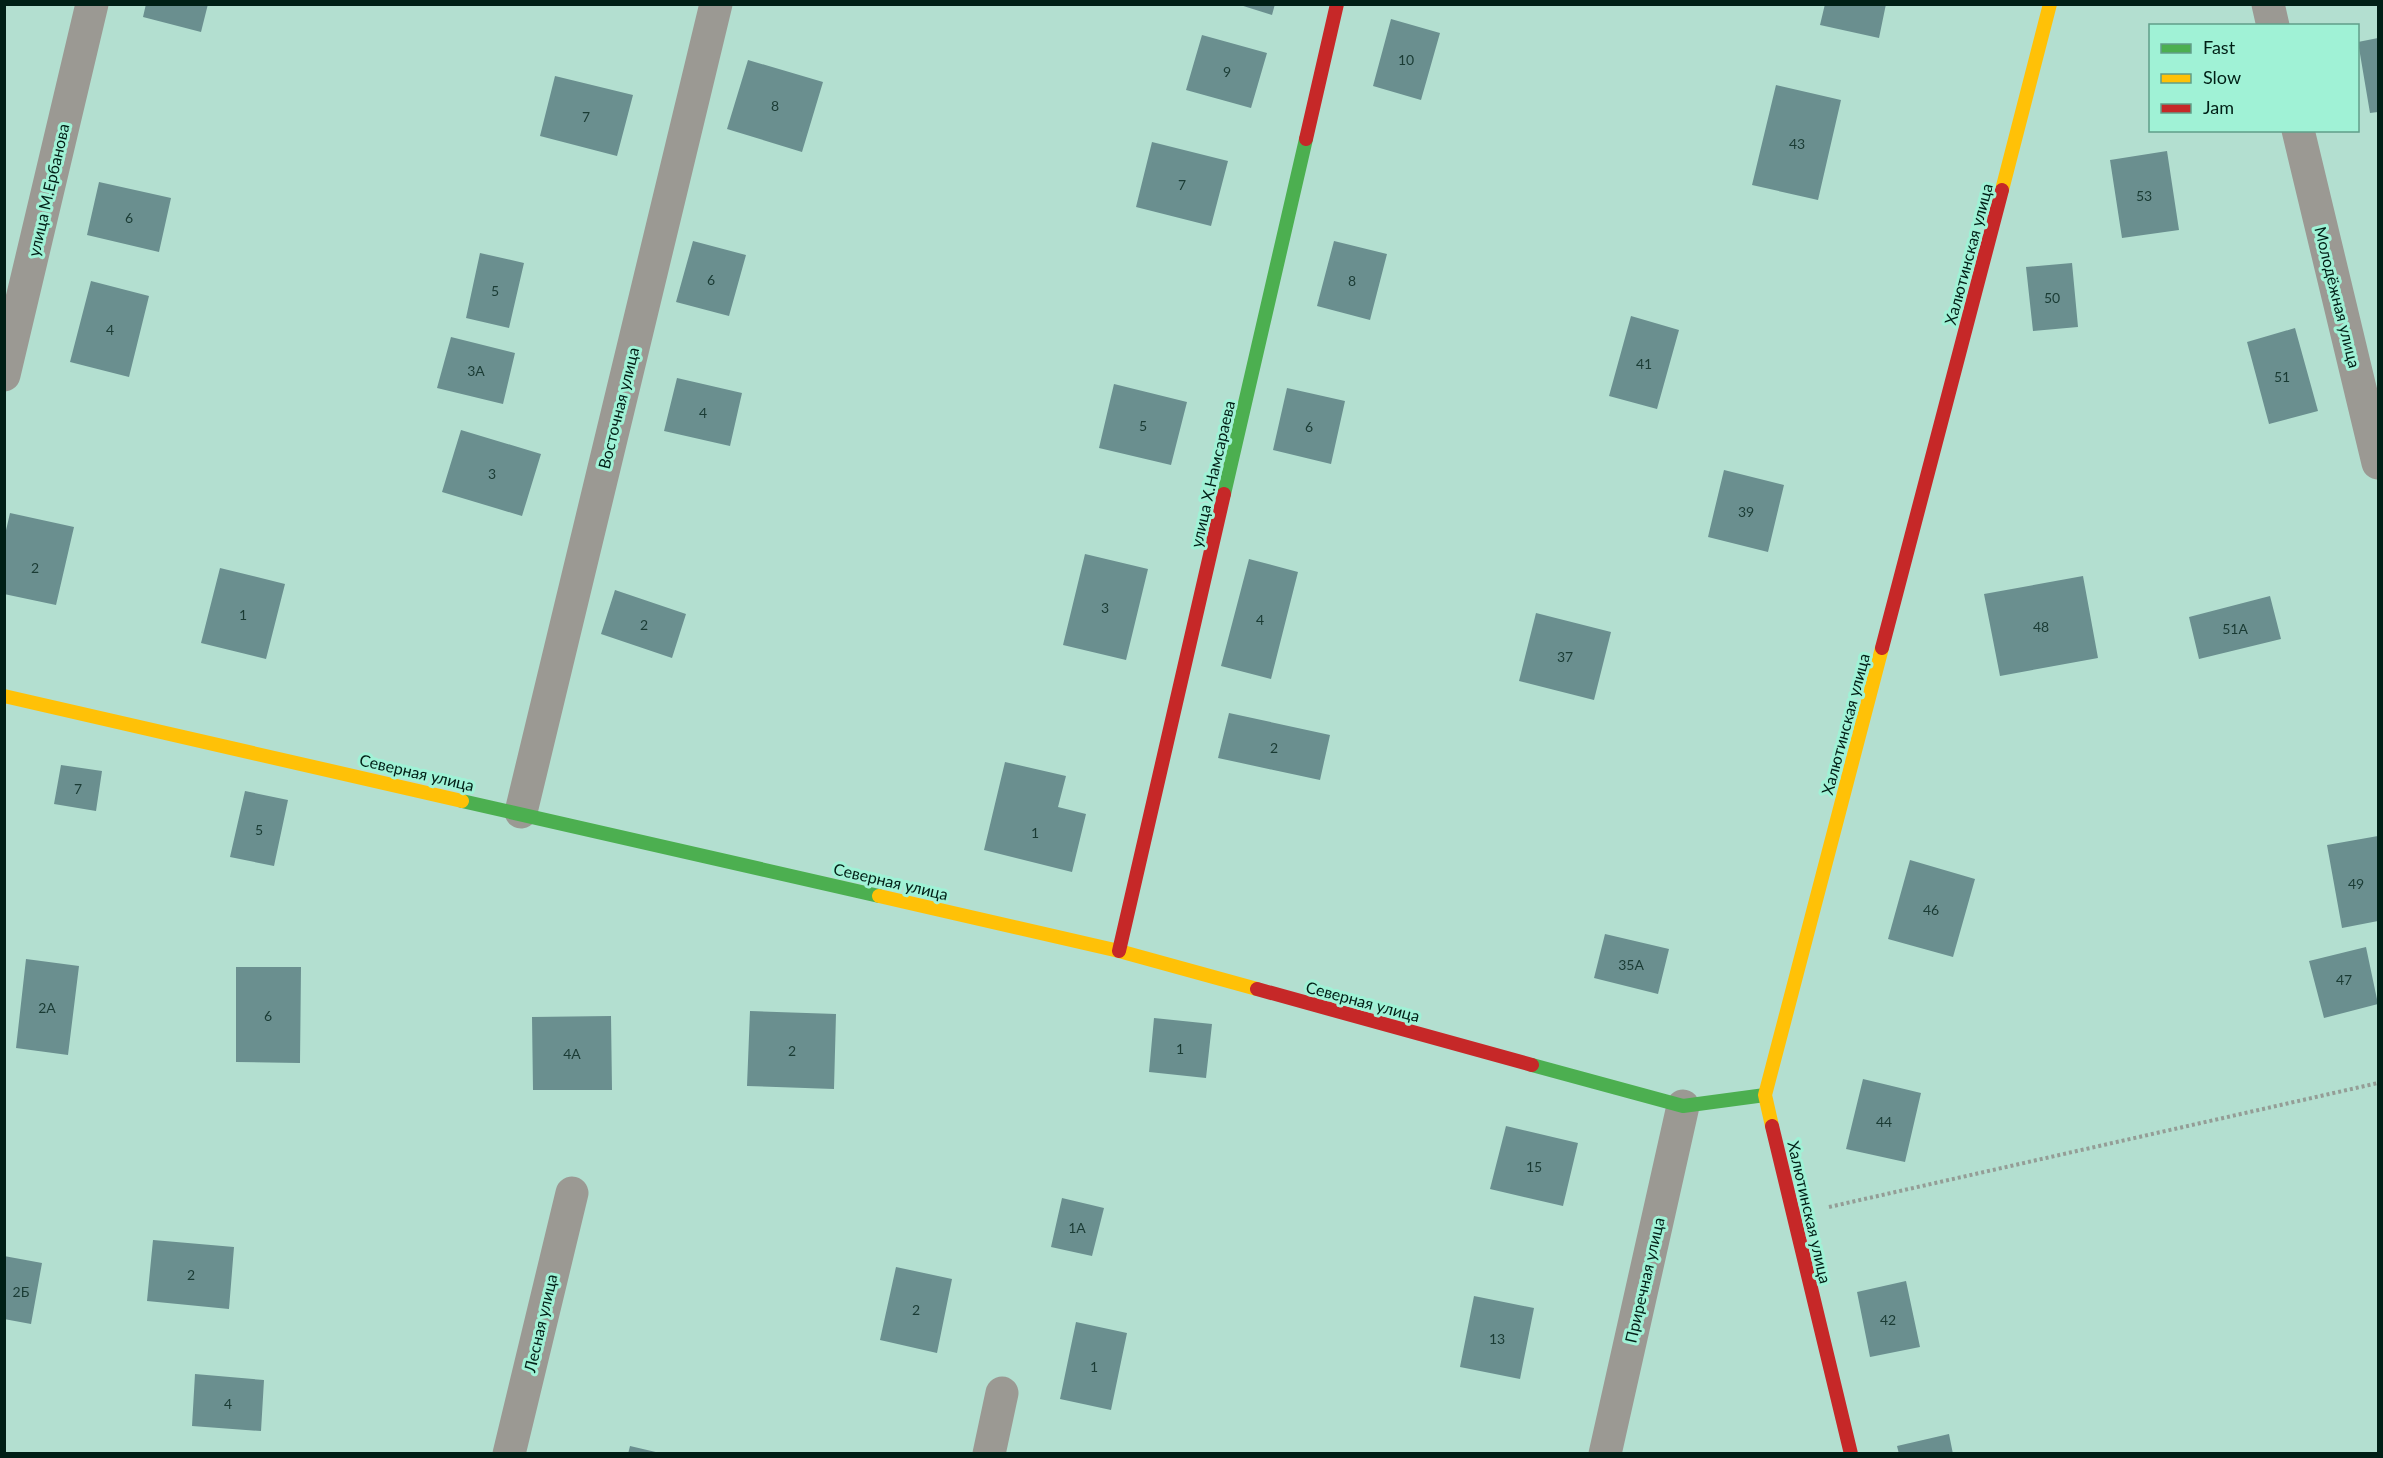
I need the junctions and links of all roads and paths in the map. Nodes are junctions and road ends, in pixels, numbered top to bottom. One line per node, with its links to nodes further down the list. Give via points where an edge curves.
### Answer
1 (92, 4): 8 (street, улица М.Ербанова)
2 (716, 4): 11 (street, Восточная улица)
3 (1336, 4): 12 (street, улица Х.Намсараева)
4 (2050, 4): 14 (street, Халютинская улица)
5 (2268, 4): 6 (street)
6 (2273, 24)
7 (2298, 132): 9 (street, Молодёжная улица)
8 (4, 375)
9 (2379, 463)
10 (4, 696): 11 (street, Северная улица)
11 (521, 812): 12 (street, Северная улица)
12 (1119, 951): 15 (street, Северная улица)
13 (2379, 1083): 17 (path)
14 (1765, 1095): 15 (street, Северная улица); 17 (street, Халютинская улица)
15 (1683, 1106): 21 (street, Приречная улица)
16 (572, 1193): 19 (street, Лесная улица)
17 (1793, 1215): 22 (street, Халютинская улица)
18 (1002, 1393): 20 (street)
19 (509, 1454)
20 (989, 1454)
21 (1605, 1454)
22 (1851, 1454)

